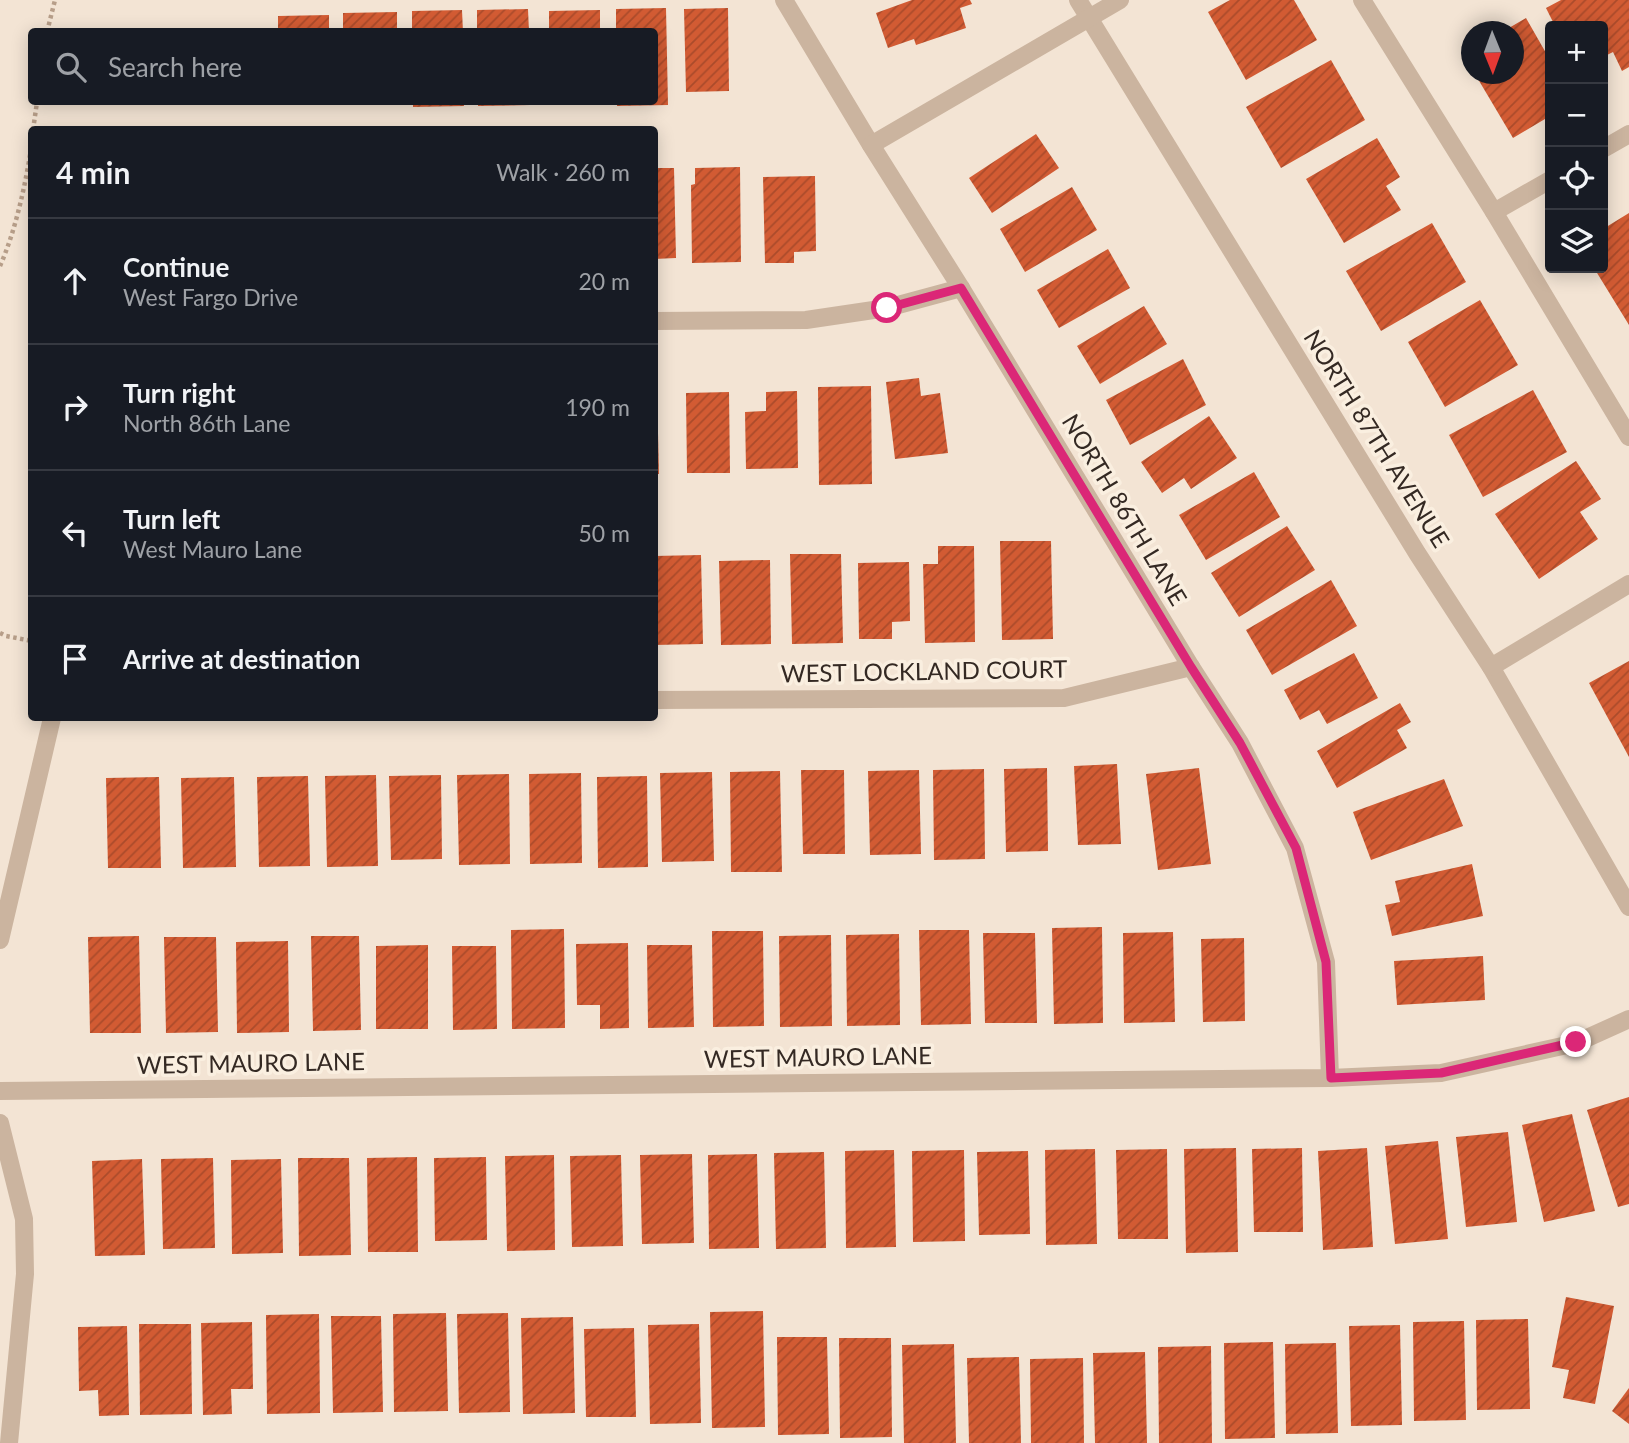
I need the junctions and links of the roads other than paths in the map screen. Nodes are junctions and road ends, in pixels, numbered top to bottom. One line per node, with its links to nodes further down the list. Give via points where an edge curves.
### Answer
1 (784, 0): 7 (street, NORTH 86TH LANE)
2 (1078, 0): 5 (street, NORTH 87TH AVENUE)
3 (1120, 0): 5 (street)
4 (1362, 0): 10 (street)
5 (1089, 19): 7 (street); 16 (street, NORTH 87TH AVENUE)
6 (1629, 134): 8 (street)
7 (871, 145): 11 (street, NORTH 86TH LANE)
8 (1606, 147)
9 (1545, 183): 10 (street)
10 (1494, 212): 13 (street)
11 (961, 288): 12 (street, via 887,308 806,320); 15 (street, NORTH 86TH LANE)
12 (658, 321)
13 (1629, 438)
14 (1629, 584): 16 (street)
15 (1191, 667): 17 (street, WEST LOCKLAND COURT, via 1064,698); 22 (street, NORTH 86TH LANE, via 1240,743 1296,848 1326,962)
16 (1491, 667): 19 (street, NORTH 87TH AVENUE)
17 (658, 700)
18 (50, 721): 20 (street)
19 (1629, 907)
20 (0, 940)
21 (1629, 1020): 22 (street, WEST MAURO LANE, via 1576,1042 1441,1073)
22 (1331, 1078): 23 (street, WEST MAURO LANE)
23 (0, 1091)
24 (0, 1123): 25 (street, via 24,1219 26,1274)
25 (9, 1443)

